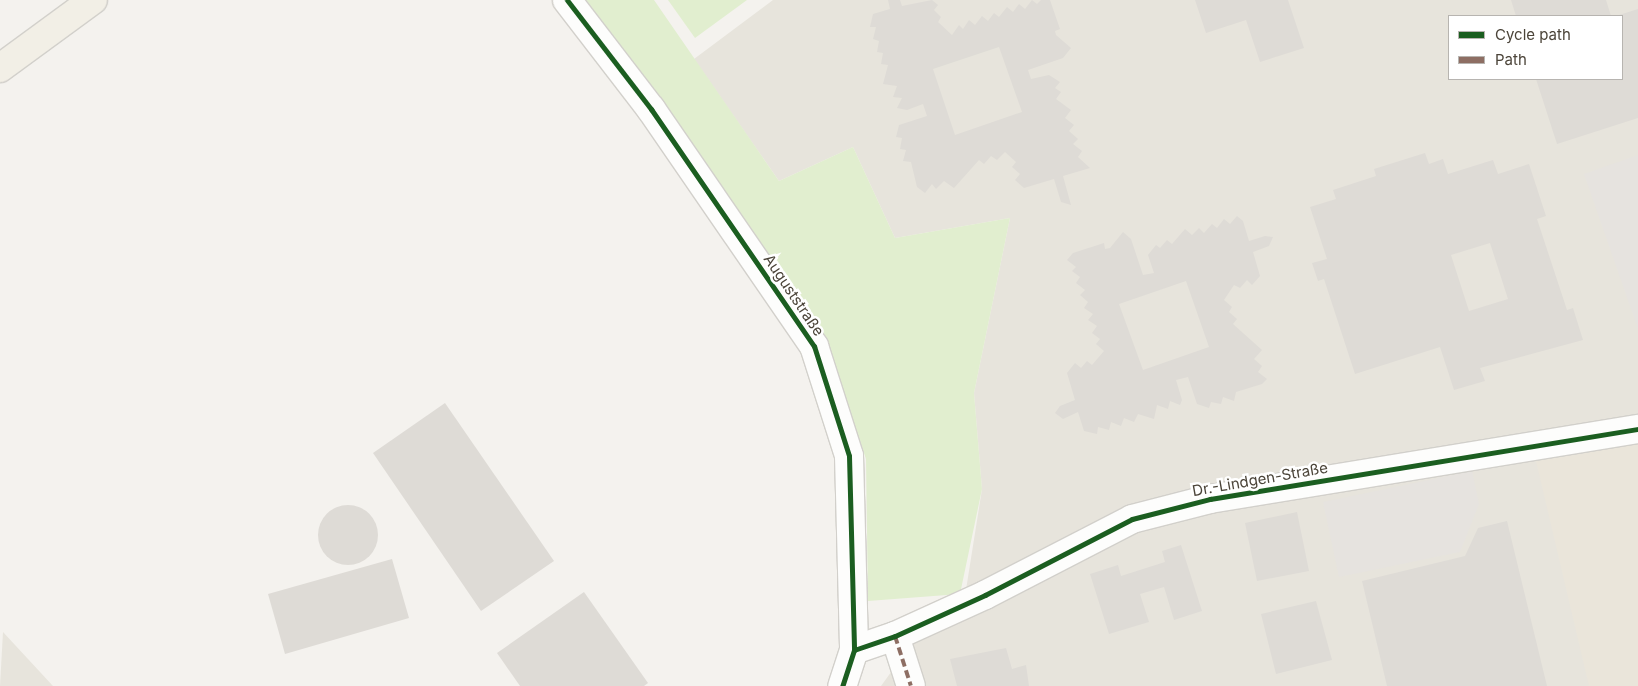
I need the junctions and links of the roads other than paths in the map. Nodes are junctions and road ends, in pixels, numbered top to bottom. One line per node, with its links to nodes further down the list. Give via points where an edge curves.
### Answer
1 (93, 0): 3 (main road)
2 (567, 0): 6 (street, Auguststraße, via 652,109 814,346 849,456)
3 (0, 68)
4 (1638, 429): 5 (street, Dr.-Lindgen-Straße, via 1220,498 1132,518 986,595)
5 (895, 636): 6 (street, Dr.-Lindgen-Straße); 8 (street)
6 (854, 650): 7 (street, Auguststraße)
7 (842, 686)
8 (911, 686)

